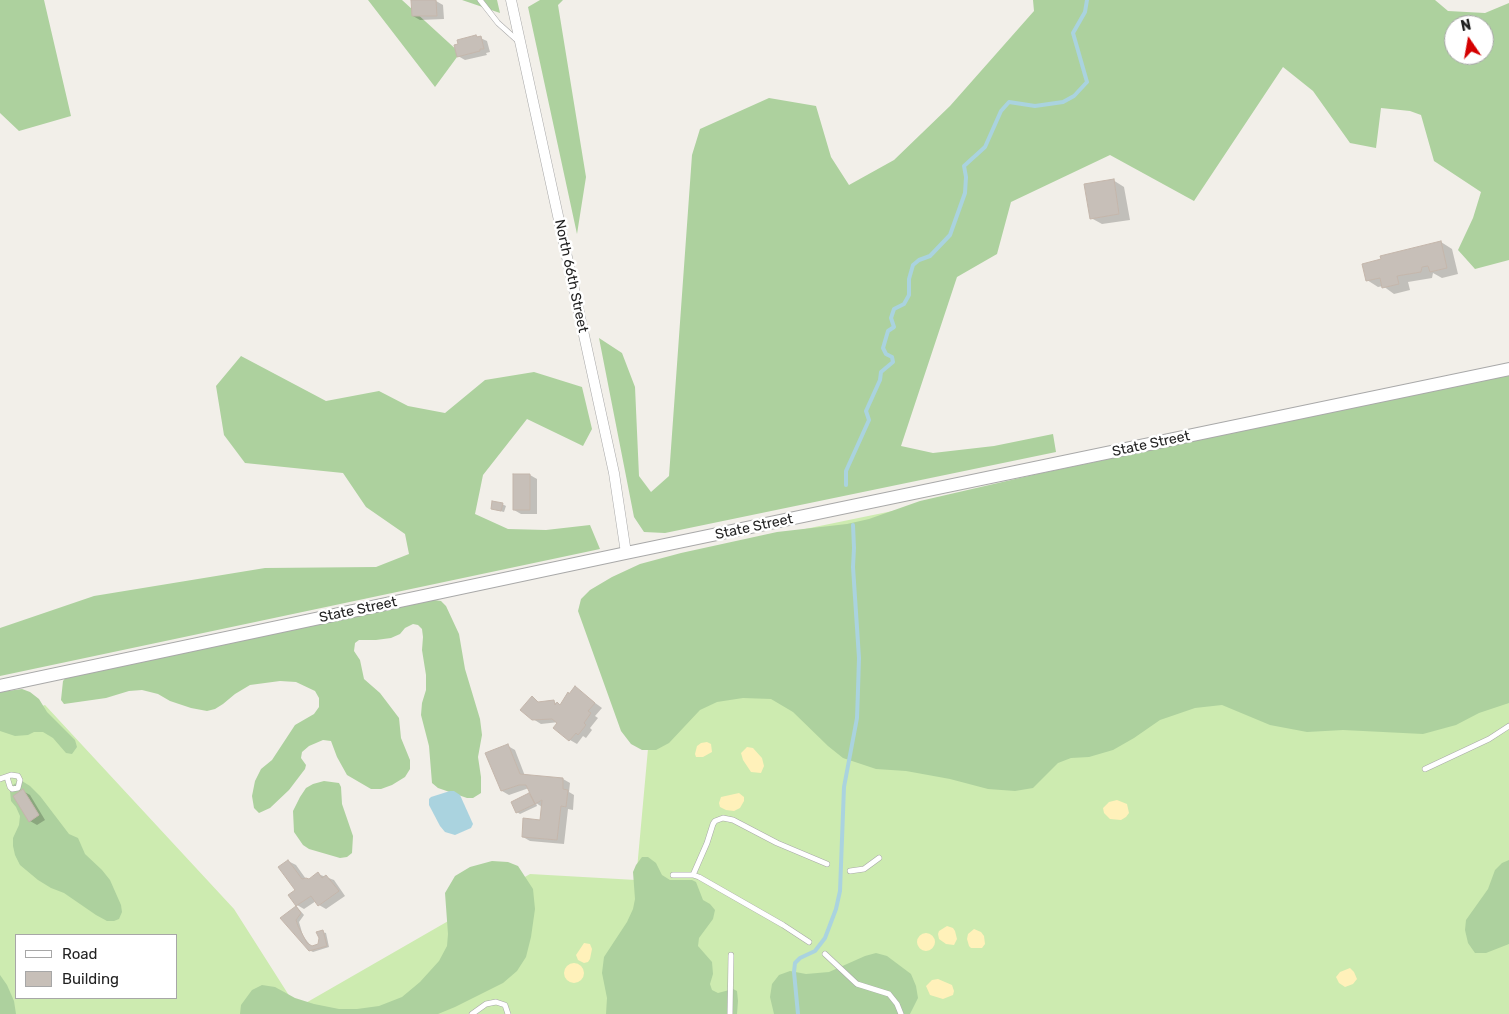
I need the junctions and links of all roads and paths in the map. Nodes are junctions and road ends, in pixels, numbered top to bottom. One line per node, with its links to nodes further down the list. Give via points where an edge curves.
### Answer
1 (480, 0): 3 (lane)
2 (511, 0): 3 (street, North 66th Street)
3 (520, 43): 5 (street, North 66th Street, via 614,473)
4 (1509, 369): 5 (street, State Street)
5 (626, 553): 6 (street, State Street)
6 (0, 686)
7 (1509, 726): 8 (lane, via 1484,742)
8 (1425, 769)
9 (7, 777): 10 (lane)
10 (0, 779)
11 (879, 858): 13 (lane, via 864,869)
12 (827, 864): 15 (lane, via 723,818 712,824)
13 (850, 871)
14 (673, 875): 15 (lane)
15 (693, 876): 16 (lane, via 783,924)
16 (809, 942)
17 (824, 954): 22 (lane, via 857,984 888,994)
18 (732, 955): 21 (lane)
19 (472, 1014): 20 (lane, via 486,1004 496,1002 505,1005)
20 (508, 1014)
21 (730, 1014)
22 (901, 1014)

